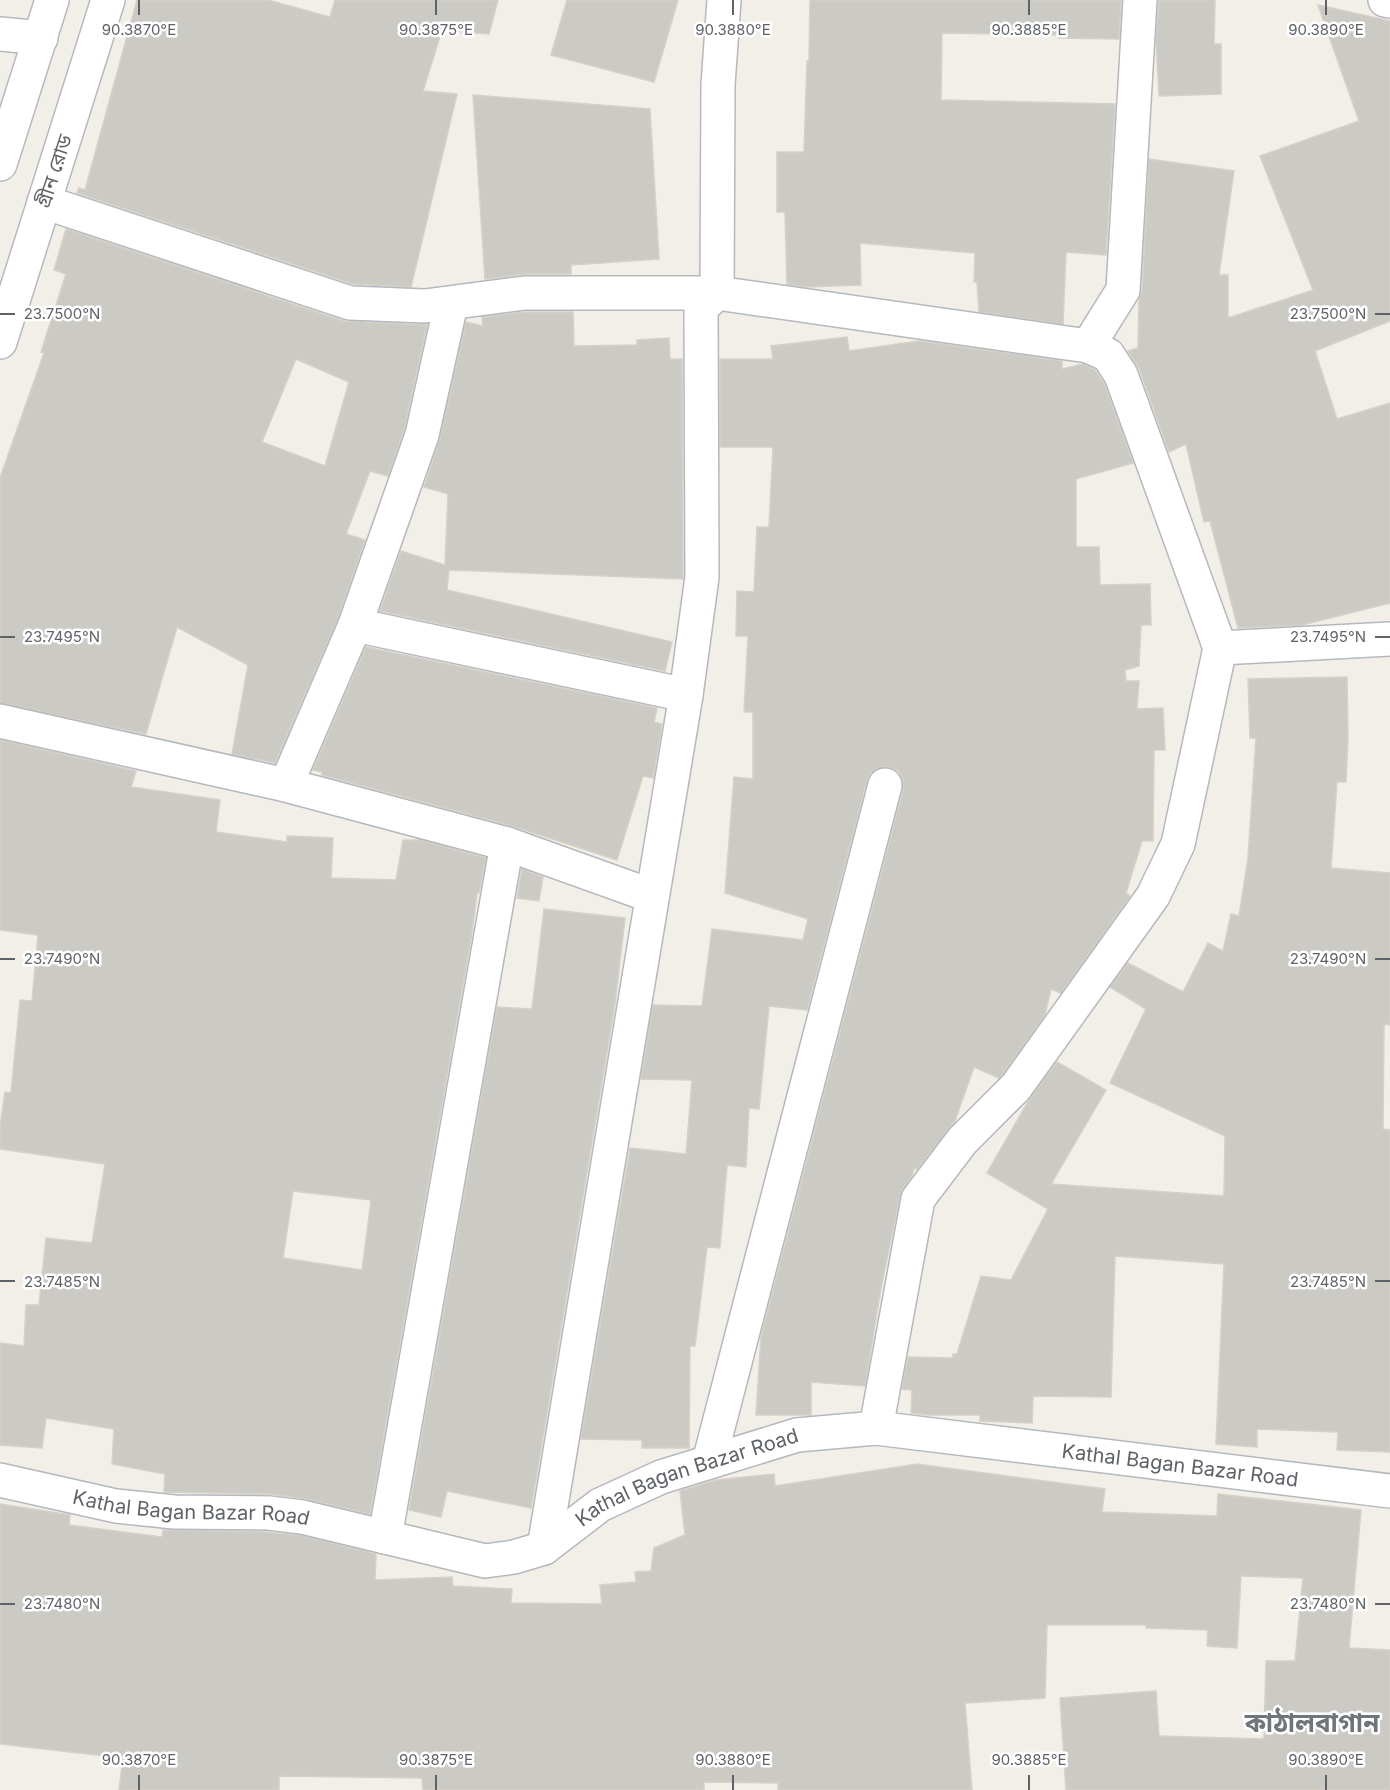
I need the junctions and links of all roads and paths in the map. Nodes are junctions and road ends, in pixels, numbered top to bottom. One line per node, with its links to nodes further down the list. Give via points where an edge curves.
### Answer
1 (52, 0): 8 (street)
2 (108, 0): 10 (street, গ্রীন রোড)
3 (724, 0): 11 (street, via 718,85)
4 (1140, 0): 14 (street, via 1123,290)
5 (1385, 0): 6 (street)
6 (1390, 1)
7 (0, 34): 8 (street)
8 (41, 38): 9 (street)
9 (0, 164)
10 (44, 202): 12 (street, via 350,303); 13 (street, গ্রীন রোড)
11 (717, 293): 12 (street, via 525,294); 14 (street); 18 (street, via 701,308 702,577)
12 (451, 304): 15 (street, via 422,435)
13 (0, 342)
14 (1088, 346): 17 (street, via 1108,355 1121,375)
15 (355, 625): 18 (street); 20 (street)
16 (1390, 639): 17 (street)
17 (1220, 648): 24 (street, via 1178,844 1153,896 1016,1087 962,1142 918,1199)
18 (686, 694): 23 (street)
19 (0, 721): 20 (street)
20 (286, 785): 22 (street)
21 (885, 786): 25 (street)
22 (507, 844): 23 (street); 28 (street)
23 (652, 896): 29 (street)
24 (876, 1428): 25 (street, Kathal Bagan Bazar Road, via 797,1435); 27 (street, Kathal Bagan Bazar Road)
25 (710, 1462): 29 (street, Kathal Bagan Bazar Road, via 661,1477 600,1505)
26 (0, 1480): 28 (street, Kathal Bagan Bazar Road, via 116,1506 291,1516)
27 (1390, 1491)
28 (385, 1537): 29 (street, Kathal Bagan Bazar Road, via 484,1561)
29 (544, 1548)

